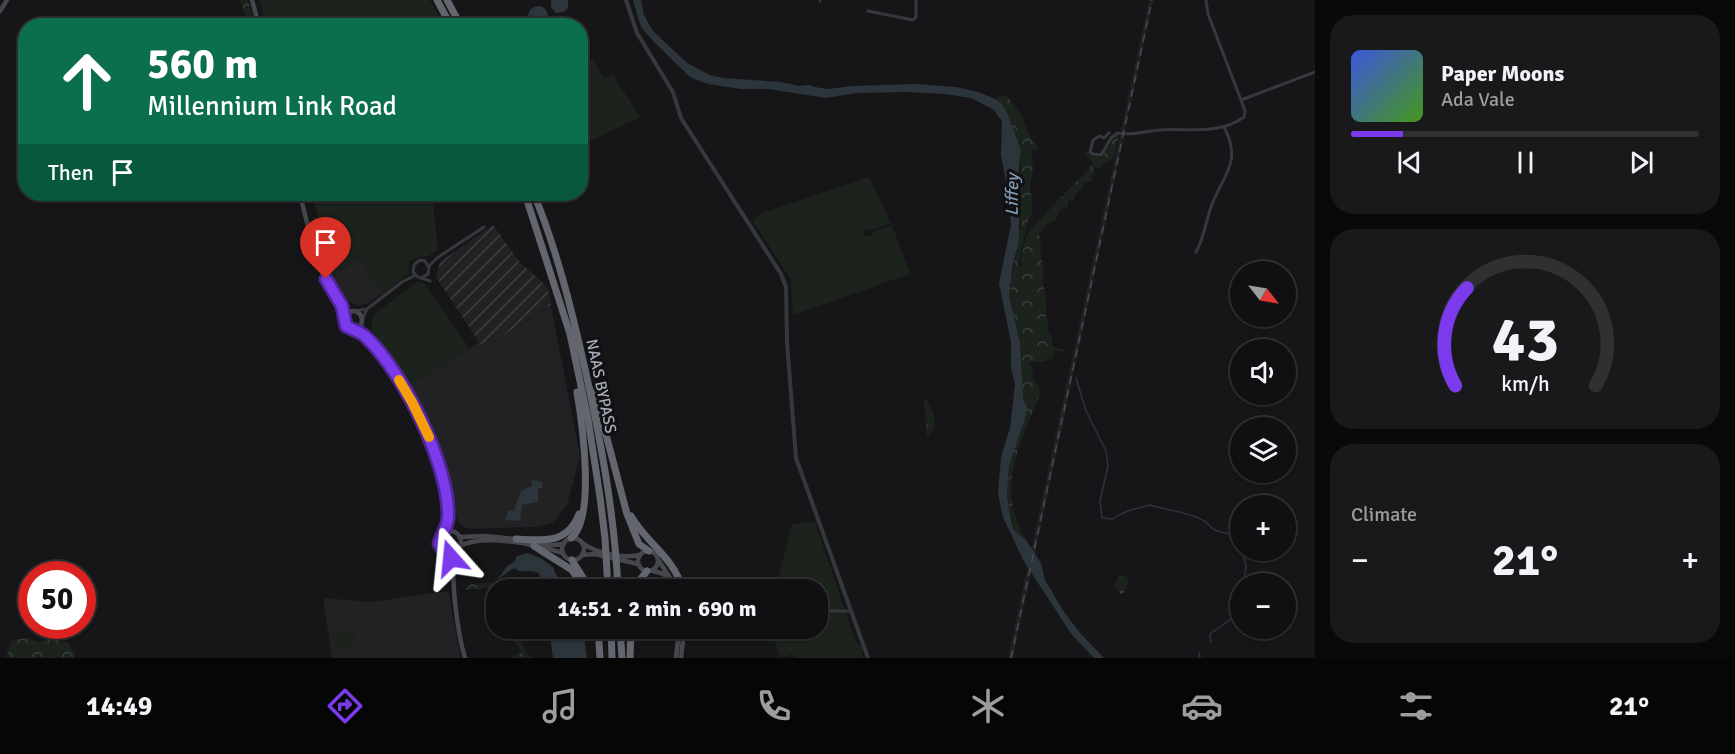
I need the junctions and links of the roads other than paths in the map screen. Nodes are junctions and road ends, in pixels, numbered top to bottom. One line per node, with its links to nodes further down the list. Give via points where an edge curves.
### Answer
1 (7, 0): 8 (main road)
2 (252, 0): 10 (main road)
3 (437, 0): 11 (highway)
4 (447, 0): 12 (highway)
5 (626, 0): 70 (street, via 637,33 667,80 681,118 786,287 796,458)
6 (916, 0): 9 (street, via 913,20)
7 (1206, 0): 14 (street)
8 (0, 11)
9 (868, 11)
10 (257, 18)
11 (447, 18)
12 (457, 18)
13 (1315, 72): 14 (street)
14 (1241, 100): 15 (street, via 1244,117)
15 (1224, 127): 16 (street, via 1117,133 1101,155 1090,152 1093,140); 21 (street, via 1231,148 1229,169)
16 (1109, 133)
17 (302, 201): 29 (main road, via 314,251)
18 (527, 201): 28 (highway, NAAS BYPASS)
19 (536, 201): 36 (highway, NAAS BYPASS, via 570,301)
20 (484, 227): 22 (street)
21 (1196, 252)
22 (437, 258): 23 (street); 24 (street)
23 (425, 261): 24 (street); 25 (street, via 415,263)
24 (429, 266): 26 (street, via 430,281)
25 (413, 270): 26 (street); 27 (street)
26 (416, 275): 27 (street)
27 (410, 277): 30 (street)
28 (555, 288): 37 (highway, via 582,417); 63 (highway, NAAS BYPASS, via 570,334 588,419)
29 (342, 306): 31 (main road); 32 (main road)
30 (367, 309): 31 (street); 33 (street)
31 (352, 311): 32 (main road); 33 (main road, via 358,313)
32 (344, 318): 34 (main road, via 346,326)
33 (362, 322): 34 (main road); 35 (main road)
34 (353, 330): 35 (main road)
35 (366, 336): 39 (main road, via 400,381 425,428 443,484)
36 (579, 341): 38 (highway); 64 (highway, NAAS BYPASS, via 605,463)
37 (585, 484): 43 (highway, via 581,522); 44 (highway, via 576,521 563,535 547,540)
38 (621, 495): 49 (highway, via 639,544); 68 (highway, via 642,533 674,567)
39 (448, 519): 40 (main road); 41 (main road)
40 (454, 532): 41 (main road); 42 (main road)
41 (442, 535): 51 (main road, via 439,544)
42 (459, 537): 44 (main road); 48 (main road)
43 (571, 538): 45 (main road); 46 (main road)
44 (516, 539): 45 (main road)
45 (564, 543): 52 (main road)
46 (582, 543): 50 (main road); 54 (main road)
47 (534, 546): 48 (main road, via 482,540 468,541); 52 (main road); 61 (highway, via 572,570)
48 (458, 549): 51 (main road); 58 (main road)
49 (649, 551): 53 (main road); 56 (main road)
50 (595, 552): 54 (main road); 55 (main road)
51 (447, 553): 58 (main road)
52 (563, 553): 57 (main road)
53 (641, 554): 55 (main road); 59 (main road)
54 (582, 555): 57 (main road)
55 (624, 558): 59 (main road)
56 (658, 559): 60 (main road, via 657,566); 67 (main road)
57 (572, 560): 62 (highway)
58 (453, 562): 77 (main road)
59 (638, 564): 60 (main road)
60 (649, 571): 65 (highway); 66 (main road, via 657,571)
61 (579, 579)
62 (585, 579)
63 (607, 579)
64 (617, 579)
65 (640, 579)
66 (668, 579)
67 (670, 579)
68 (679, 579)
69 (828, 611): 70 (street)
70 (850, 611): 84 (street)
71 (599, 639): 78 (highway)
72 (611, 639): 79 (highway)
73 (621, 639): 80 (highway)
74 (631, 639): 81 (highway)
75 (680, 639): 82 (main road)
76 (682, 639): 83 (main road)
77 (465, 658)
78 (600, 658)
79 (612, 658)
80 (622, 658)
81 (630, 658)
82 (676, 658)
83 (681, 658)
84 (868, 658)

